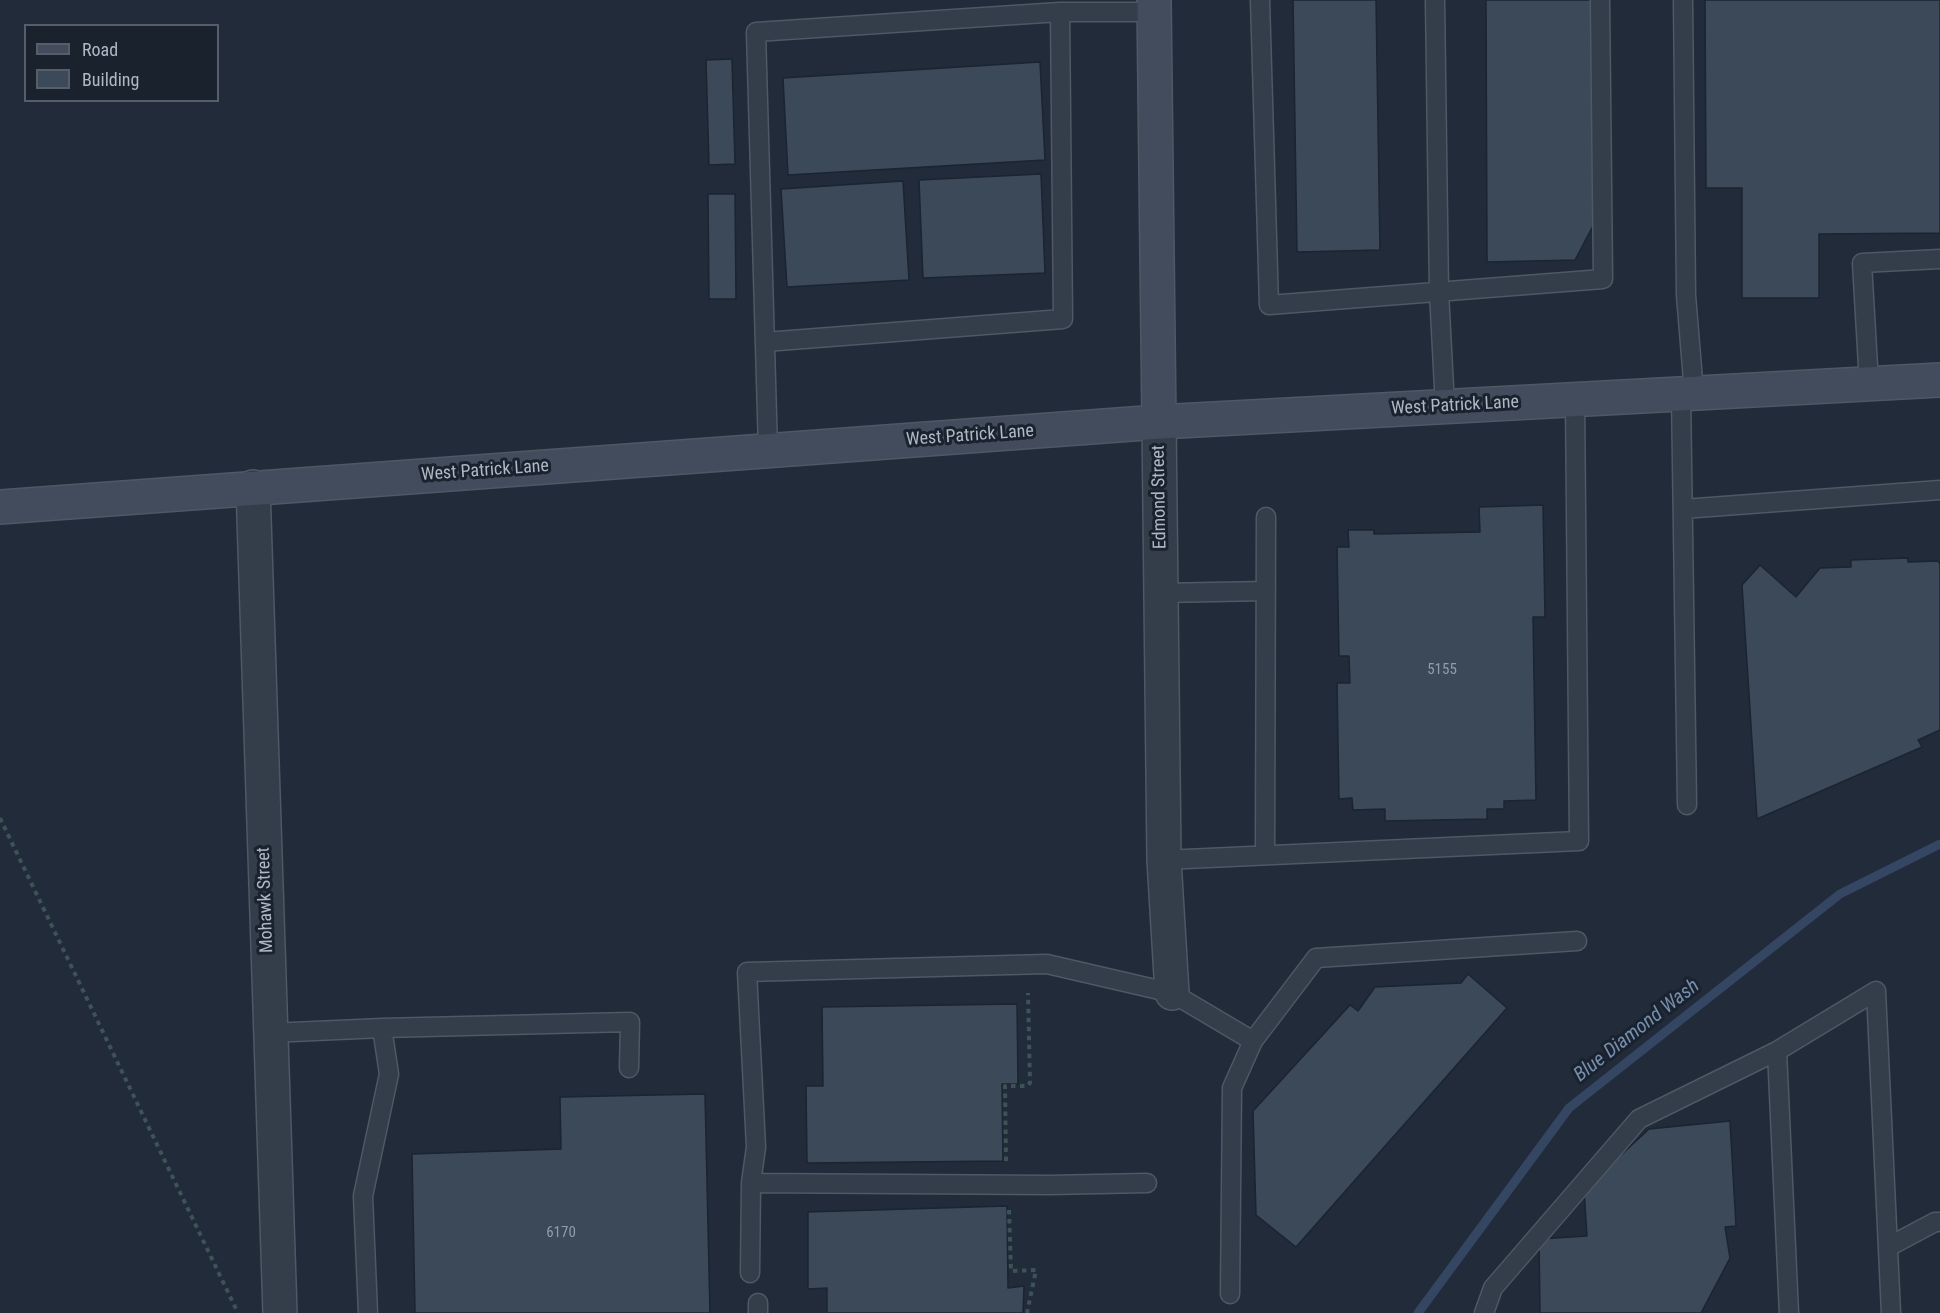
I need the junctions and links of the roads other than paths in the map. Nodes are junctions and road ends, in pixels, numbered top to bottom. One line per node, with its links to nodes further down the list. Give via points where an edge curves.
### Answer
1 (1260, 0): 8 (lane, via 1269,305)
2 (1435, 0): 8 (lane)
3 (1600, 0): 8 (lane, via 1603,279)
4 (1683, 0): 12 (lane)
5 (1154, 6): 6 (lane); 15 (street, Edmond Street)
6 (1060, 12): 9 (lane, via 1063,319); 9 (lane, via 756,32)
7 (1940, 259): 11 (lane, via 1862,263)
8 (1439, 292): 14 (lane)
9 (765, 342): 16 (lane)
10 (1940, 380): 11 (street, West Patrick Lane)
11 (1869, 384): 12 (street, West Patrick Lane)
12 (1687, 394): 13 (street, West Patrick Lane); 20 (lane)
13 (1575, 400): 14 (street, West Patrick Lane); 25 (lane, via 1579,841)
14 (1445, 407): 15 (street, West Patrick Lane)
15 (1159, 422): 16 (street, West Patrick Lane); 23 (street, Edmond Street)
16 (768, 450): 17 (street, West Patrick Lane)
17 (253, 487): 19 (street, West Patrick Lane); 30 (street, Mohawk Street)
18 (1940, 490): 20 (lane)
19 (0, 507)
20 (1683, 509): 24 (lane)
21 (1266, 517): 22 (lane)
22 (1266, 591): 23 (lane); 25 (lane)
23 (1161, 593): 26 (street, Edmond Street)
24 (1687, 805)
25 (1265, 855): 26 (lane)
26 (1164, 860): 28 (street, Edmond Street)
27 (1577, 941): 31 (lane, via 1316,958)
28 (1172, 993): 31 (lane); 34 (lane, via 1047,963 747,972 756,1147)
29 (382, 1028): 30 (lane); 33 (lane, via 630,1022); 41 (lane, via 389,1074 363,1196)
30 (270, 1033): 40 (street, Mohawk Street)
31 (1253, 1041): 39 (lane, via 1232,1088)
32 (1777, 1051): 37 (lane, via 1876,992); 42 (lane, via 1639,1119 1493,1288); 43 (lane)
33 (629, 1068)
34 (751, 1183): 35 (lane); 38 (lane)
35 (1147, 1183)
36 (1940, 1222): 37 (lane)
37 (1888, 1247): 44 (lane)
38 (750, 1273)
39 (1230, 1294)
40 (280, 1313)
41 (368, 1313)
42 (1484, 1313)
43 (1789, 1313)
44 (1892, 1313)

